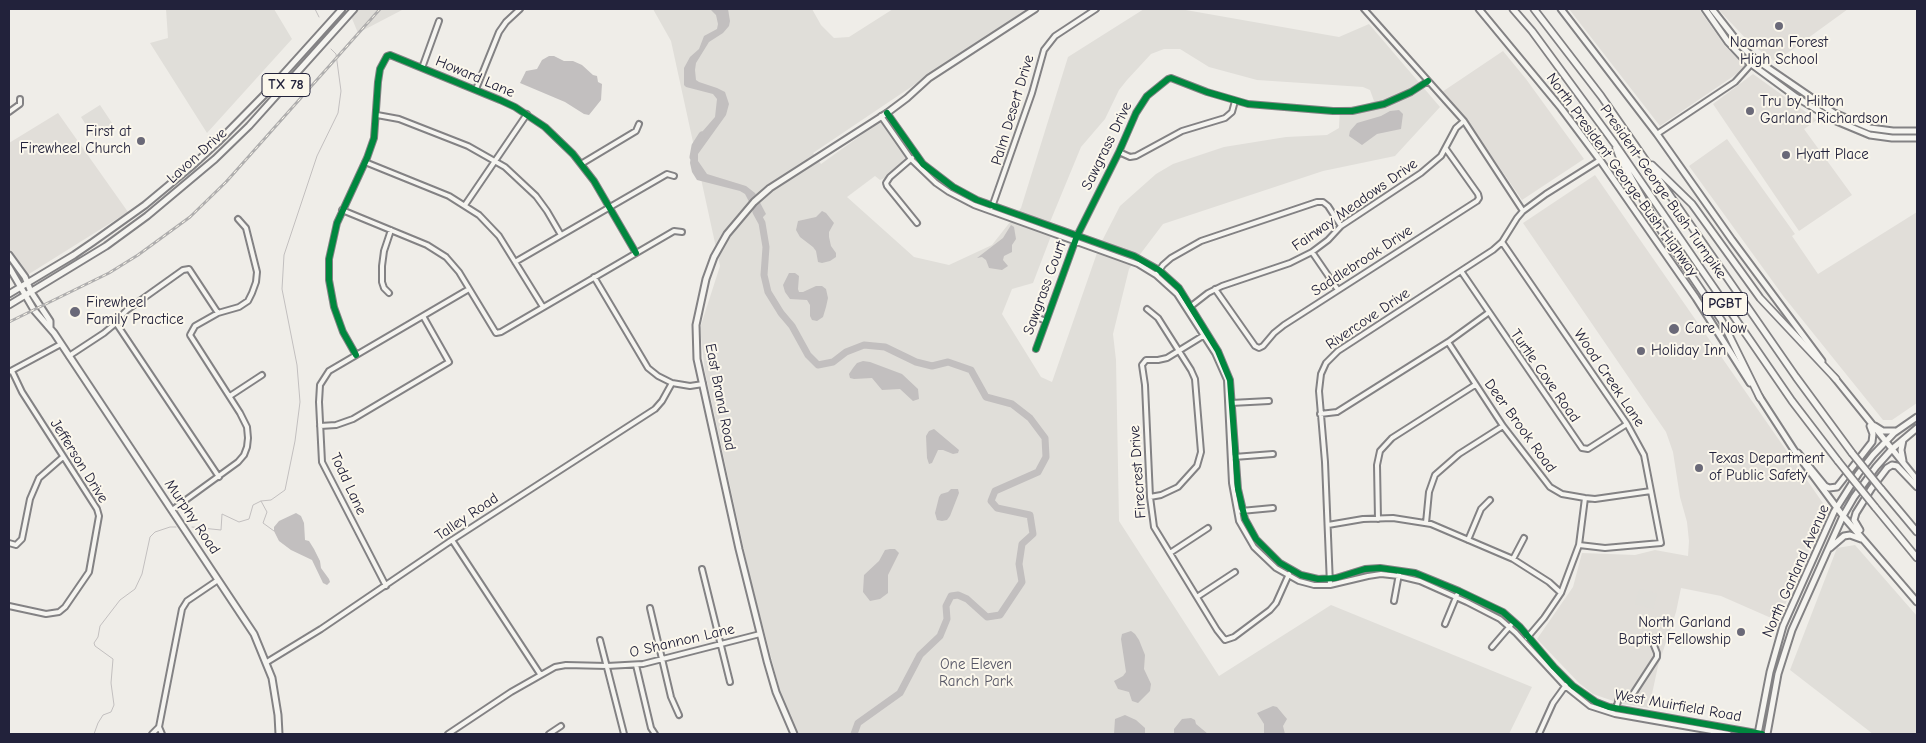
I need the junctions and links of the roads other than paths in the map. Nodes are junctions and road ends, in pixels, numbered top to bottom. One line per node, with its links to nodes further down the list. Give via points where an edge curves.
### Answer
1 (342, 9): 69 (main road, Lavon Drive / TX 78, via 269,90 193,164 122,221)
2 (354, 9): 74 (main road, Lavon Drive / TX 78, via 249,126 215,159 106,246)
3 (520, 9): 19 (street, via 499,32)
4 (1035, 9): 25 (main road, East Brand Road, via 929,78)
5 (1096, 9): 46 (street, Palm Desert Drive, via 1055,36 1044,50)
6 (1364, 9): 18 (street)
7 (1479, 9): 40 (main road, North President George Bush Highway)
8 (1513, 9): 34 (highway, President George Bush Turnpike / PGBT)
9 (1534, 9): 38 (highway, President George Bush Turnpike / PGBT, via 1589,79)
10 (1561, 9): 32 (main road)
11 (1704, 9): 14 (main road)
12 (1712, 9): 13 (main road)
13 (1717, 15): 14 (main road); 16 (main road)
14 (1711, 18): 16 (main road, via 1728,42)
15 (438, 21): 17 (street)
16 (1753, 62): 20 (main road); 21 (main road); 32 (street, via 1735,82)
17 (422, 68): 19 (street, Howard Lane); 27 (street, Howard Lane, via 386,56 378,82)
18 (1428, 81): 23 (street, via 1384,104 1352,111 1296,109); 29 (street)
19 (476, 89): 26 (street, Howard Lane)
20 (1809, 96): 21 (main road); 31 (main road, via 1834,113 1862,125 1887,131)
21 (1796, 97): 33 (main road, via 1861,132)
22 (20, 99): 24 (street, via 20,104)
23 (1235, 101): 36 (street, via 1232,112 1225,118 1182,131 1136,156); 36 (street, Sawgrass Drive, via 1171,78 1143,100)
24 (9, 112)
25 (887, 113): 28 (main road, East Brand Road); 37 (street)
26 (526, 114): 41 (street); 43 (street, Howard Lane, via 561,141)
27 (377, 115): 41 (street, via 399,119 468,146); 42 (street, via 374,138)
28 (881, 116): 39 (street); 101 (main road, East Brand Road, via 770,188 727,234 706,279 696,325 696,351)
29 (1464, 121): 35 (street, Fairway Meadows Drive, via 1456,128); 50 (street)
30 (639, 124): 43 (street, via 636,131)
31 (1917, 131)
32 (1658, 134): 99 (main road)
33 (1917, 138)
34 (1615, 144): 104 (highway, via 1618,156 1656,223 1722,321); 149 (highway, President George Bush Turnpike / PGBT, bridge, via 1792,401)
35 (1446, 149): 53 (street, Fairway Meadows Drive, via 1421,174); 73 (street, Saddlebrook Drive, via 1479,198)
36 (1119, 152): 57 (street, Sawgrass Drive)
37 (916, 155): 39 (street); 46 (street, via 931,172 953,188)
38 (1643, 157): 99 (highway, via 1692,204 1760,298); 140 (highway, President George Bush Turnpike / PGBT, bridge, via 1796,377 1852,453)
39 (911, 159): 49 (street, via 949,192); 52 (street, via 886,183)
40 (1600, 160): 50 (street, Rivercove Drive); 104 (main road, North President George Bush Highway, via 1696,298)
41 (495, 161): 45 (street); 56 (street, via 536,196)
42 (365, 162): 45 (street); 48 (street)
43 (581, 164): 47 (street, Howard Lane)
44 (674, 176): 47 (street, via 667,174)
45 (465, 205): 63 (street, via 492,227)
46 (993, 205): 49 (street, Palm Desert Drive); 57 (street)
47 (609, 207): 56 (street); 61 (street, Howard Lane)
48 (342, 210): 54 (street); 95 (street, via 332,242 329,280 337,319)
49 (991, 211): 58 (street)
50 (1523, 211): 59 (street, Rivercove Drive)
51 (238, 219): 83 (street, via 248,234 257,272 256,282 248,302)
52 (916, 223)
53 (1341, 226): 60 (street, Fairway Meadows Drive); 65 (street, via 1328,206 1317,202 1201,241 1181,252)
54 (391, 230): 71 (street, via 440,252 455,266); 75 (street, via 382,266 382,282)
55 (682, 232): 61 (street, via 674,232)
56 (561, 235): 63 (street)
57 (1077, 236): 58 (street, Sawgrass Court); 65 (street, via 1134,256)
58 (1075, 242): 67 (street, via 1138,264); 87 (street, Sawgrass Court)
59 (1502, 242): 66 (street, Rivercove Drive); 110 (street, Wood Creek Lane)
60 (1312, 252): 72 (street, Fairway Meadows Drive); 73 (street)
61 (636, 253): 68 (street)
62 (9, 255): 69 (main road, Murphy Road)
63 (515, 262): 80 (street)
64 (9, 267): 70 (main road, Murphy Road)
65 (1160, 270): 67 (street); 79 (street, via 1176,284)
66 (1461, 271): 84 (street, Turtle Cove Road); 107 (street, Rivercove Drive, via 1331,357 1320,381)
67 (1156, 275): 82 (street, via 1171,287)
68 (594, 277): 80 (street); 100 (street, via 644,363)
69 (28, 283): 70 (main road, TX 78); 74 (main road, Murphy Road)
70 (21, 287): 76 (main road, TX 78); 77 (main road, Murphy Road)
71 (469, 289): 80 (street, via 496,333); 85 (street)
72 (1215, 289): 73 (street, Saddlebrook Drive, via 1246,335 1255,346 1261,347 1284,325); 79 (street, Fairway Meadows Drive)
73 (1338, 290)
74 (31, 292): 77 (main road, TX 78); 89 (main road, Murphy Road, via 50,321)
75 (389, 293)
76 (9, 294)
77 (25, 296): 78 (main road, TX 78); 89 (main road, Murphy Road)
78 (9, 305)
79 (1192, 306): 82 (street, Fairway Meadows Drive); 90 (street)
80 (543, 307)
81 (1147, 309): 94 (street, via 1158,318)
82 (1187, 309): 90 (street)
83 (218, 313): 88 (street, via 188,269 127,310); 103 (street, via 195,326 190,335)
84 (1488, 313): 91 (street); 110 (street, Turtle Cove Road, via 1582,448 1588,449)
85 (423, 316): 95 (street); 111 (street, via 449,362 354,419)
86 (1036, 317): 87 (street, Sawgrass Court)
87 (1046, 321): 93 (street, Sawgrass Court)
88 (116, 323): 96 (street); 123 (street)
89 (50, 328): 92 (main road, Murphy Road)
90 (1206, 334): 94 (street); 106 (street, West Muirfield Road, via 1224,372)
91 (1448, 342): 102 (street, Deer Brook Road); 107 (street, via 1338,412)
92 (61, 344): 96 (main road, Murphy Road); 97 (street)
93 (1036, 349)
94 (1179, 351): 127 (street, Firecrest Drive, via 1167,358 1146,360 1142,365); 127 (street, via 1195,379 1200,452 1197,466 1178,487)
95 (356, 355): 111 (street, Todd Lane, via 329,371 320,385)
96 (69, 356): 132 (main road, Murphy Road)
97 (10, 371): 120 (street, Jefferson Drive)
98 (262, 375): 103 (street)
99 (1836, 379): 109 (main road)
100 (672, 383): 101 (street); 142 (street, Talley Road, via 655,409)
101 (702, 384): 172 (main road, East Brand Road)
102 (1475, 384): 112 (street, Deer Brook Road); 136 (street, via 1392,438 1380,451 1377,465)
103 (230, 396): 123 (street, via 247,427 248,438 244,455)
104 (1760, 398): 118 (main road, North President George Bush Highway)
105 (1269, 401): 106 (street)
106 (1231, 403): 121 (street, West Muirfield Road)
107 (1320, 414): 138 (street, Rivercove Drive)
108 (1917, 417): 114 (main road, North Garland Avenue)
109 (1867, 420): 114 (main road, via 1883,431); 116 (main road); 118 (main road, via 1873,439 1837,486 1825,486)
110 (1627, 424): 126 (street, Wood Creek Lane, via 1644,454)
111 (320, 426): 160 (street, Todd Lane, via 324,466)
112 (1503, 426): 128 (street, Deer Brook Road, via 1550,487 1562,494); 137 (street, via 1459,454 1435,475 1429,492)
113 (1917, 428): 115 (main road, North Garland Avenue)
114 (1898, 430): 116 (main road, North Garland Avenue)
115 (1903, 439): 117 (main road, North Garland Avenue); 122 (main road)
116 (1885, 442): 117 (main road); 131 (main road, North Garland Avenue, via 1858,474)
117 (1892, 449): 122 (main road); 135 (main road, North Garland Avenue, via 1865,481)
118 (1794, 450): 131 (main road, North President George Bush Highway)
119 (1273, 454): 121 (street)
120 (63, 457): 145 (street, via 39,478 30,499 22,538 16,545); 167 (street, Jefferson Drive, via 97,509 99,523 89,572 59,612 52,614)
121 (1234, 457): 133 (street, West Muirfield Road); 134 (street, West Muirfield Road)
122 (1904, 464): 124 (main road)
123 (219, 477): 132 (street)
124 (1917, 480)
125 (1917, 487): 144 (main road, via 1897,466 1887,468 1856,513 1854,520)
126 (1650, 491): 128 (street, Deer Brook Road); 146 (street, Wood Creek Lane, via 1661,543 1604,548)
127 (1150, 497): 148 (street, Firecrest Drive, via 1154,527)
128 (1586, 498): 146 (street)
129 (1490, 500): 143 (street, via 1482,509)
130 (1273, 508): 134 (street)
131 (1837, 508): 135 (main road, North President George Bush Highway); 204 (main road, North Garland Avenue, via 1781,631)
132 (172, 510): 158 (main road, Murphy Road)
133 (1236, 511): 134 (street); 155 (street, West Muirfield Road, via 1254,547 1269,563)
134 (1242, 511): 152 (street, West Muirfield Road, via 1256,538 1271,556)
135 (1843, 516): 144 (main road, North President George Bush Highway); 147 (main road, North Garland Avenue)
136 (1378, 519): 137 (street); 138 (street)
137 (1426, 522): 143 (street)
138 (1328, 525): 157 (street, Rivercove Drive)
139 (1208, 528): 148 (street)
140 (1917, 532)
141 (1524, 538): 150 (street)
142 (452, 540): 160 (street, Talley Road); 183 (street)
143 (1468, 540): 150 (street)
144 (1864, 540): 147 (main road, via 1844,536); 166 (main road, North President George Bush Highway)
145 (9, 543)
146 (1579, 545): 162 (street)
147 (1828, 550): 205 (main road, North Garland Avenue, via 1787,643)
148 (1170, 553): 163 (street, Firecrest Drive)
149 (1917, 558)
150 (1513, 559): 162 (street)
151 (702, 569): 177 (street)
152 (1291, 570): 155 (street); 157 (street, West Muirfield Road, via 1309,578)
153 (1400, 570): 156 (street); 157 (street, West Muirfield Road, via 1365,569); 161 (street, West Muirfield Road)
154 (1235, 572): 163 (street)
155 (1289, 576): 159 (street, West Muirfield Road, via 1305,583); 163 (street, Firecrest Drive, via 1270,610 1225,640)
156 (1399, 576): 159 (street, West Muirfield Road, via 1382,574); 164 (street, West Muirfield Road, via 1420,581); 165 (street)
157 (1330, 578): 159 (street, Rivercove Drive)
158 (218, 580): 180 (main road, Murphy Road, via 254,634); 191 (street, via 187,601 182,609)
159 (1330, 585)
160 (386, 586): 180 (street, Talley Road)
161 (1459, 591): 164 (street); 169 (street, West Muirfield Road)
162 (1561, 592): 173 (street)
163 (1197, 597)
164 (1456, 597): 170 (street); 171 (street, West Muirfield Road)
165 (1394, 601)
166 (1917, 602)
167 (9, 606)
168 (650, 608): 179 (street)
169 (1514, 621): 171 (street); 173 (street, West Muirfield Road)
170 (1445, 624)
171 (1510, 626): 176 (street, West Muirfield Road); 178 (street)
172 (760, 634): 177 (street, O Shannon Lane); 200 (main road, East Brand Road, via 776,692)
173 (1529, 636): 176 (street); 184 (street, West Muirfield Road)
174 (1651, 638): 187 (street, via 1657,657 1631,697 1620,694)
175 (600, 640): 182 (street)
176 (1524, 641): 186 (street, West Muirfield Road)
177 (720, 645): 179 (street, O Shannon Lane); 185 (street)
178 (1492, 647)
179 (662, 659): 181 (street, O Shannon Lane); 189 (street)
180 (267, 662): 195 (main road, Murphy Road, via 276,699)
181 (636, 665): 182 (street, O Shannon Lane); 199 (street)
182 (607, 666): 183 (street, O Shannon Lane, via 566,665); 198 (street)
183 (540, 674): 196 (street, O Shannon Lane)
184 (1569, 681): 186 (street); 187 (street, West Muirfield Road, via 1596,702)
185 (730, 682)
186 (1564, 686): 188 (street, West Muirfield Road, via 1590,706); 201 (street)
187 (1616, 708): 188 (street); 192 (street, West Muirfield Road)
188 (1615, 714): 202 (street, West Muirfield Road)
189 (679, 715)
190 (561, 726): 197 (street)
191 (159, 727): 193 (street); 194 (street)
192 (1724, 727): 202 (street); 204 (street, West Muirfield Road)
193 (152, 734)
194 (162, 734)
195 (279, 734)
196 (448, 734)
197 (549, 734)
198 (624, 734)
199 (655, 734)
200 (794, 734)
201 (1539, 734)
202 (1723, 734): 203 (street, West Muirfield Road)
203 (1729, 734)
204 (1759, 734)
205 (1767, 734)

